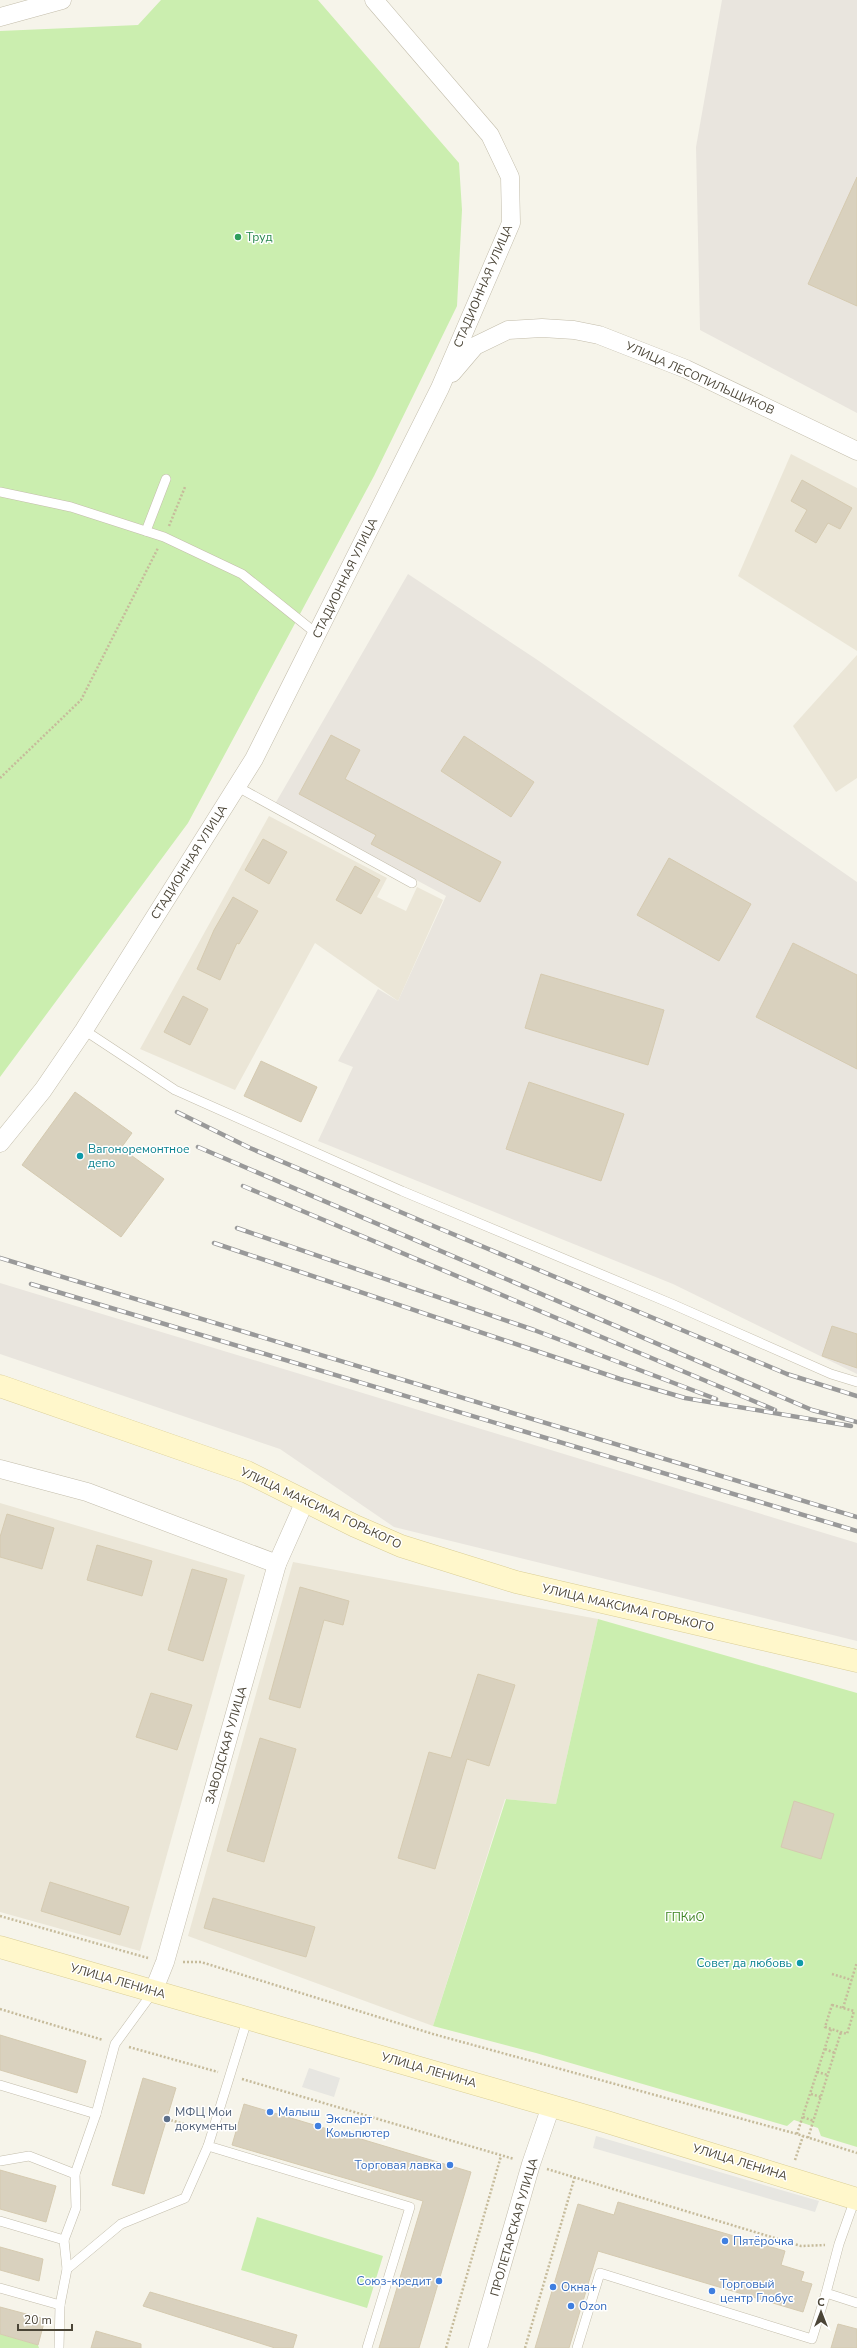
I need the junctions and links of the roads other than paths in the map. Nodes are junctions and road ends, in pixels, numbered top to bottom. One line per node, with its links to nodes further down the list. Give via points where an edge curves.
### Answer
1 (62, 0): 3 (street)
2 (374, 0): 4 (street, СТАДИОННАЯ УЛИЦА, via 490,135 510,178 511,223)
3 (0, 17)
4 (440, 388): 5 (street, УЛИЦА ЛЕСОПИЛЬЩИКОВ, via 475,346 508,330 574,330 599,335 686,369); 9 (street, СТАДИОННАЯ УЛИЦА)
5 (857, 451)
6 (166, 479): 8 (lane)
7 (0, 492): 8 (lane, via 71,507)
8 (146, 531): 9 (lane, via 242,574)
9 (317, 634): 10 (street, СТАДИОННАЯ УЛИЦА, via 254,759)
10 (236, 786): 11 (lane); 12 (street, СТАДИОННАЯ УЛИЦА)
11 (412, 882)
12 (84, 1030): 13 (street, СТАДИОННАЯ УЛИЦА, via 42,1090); 14 (lane, via 175,1090 409,1194 672,1304 831,1374)
13 (0, 1143)
14 (857, 1382)
15 (0, 1386): 17 (street, УЛИЦА МАКСИМА ГОРЬКОГО, via 247,1472)
16 (0, 1469): 18 (street, via 87,1492)
17 (305, 1501): 18 (street, ЗАВОДСКАЯ УЛИЦА); 19 (street, УЛИЦА МАКСИМА ГОРЬКОГО, via 401,1546 516,1582)
18 (277, 1564): 21 (street, ЗАВОДСКАЯ УЛИЦА, via 165,1962)
19 (857, 1661)
20 (0, 1947): 21 (street, УЛИЦА ЛЕНИНА)
21 (153, 1992): 22 (street, УЛИЦА ЛЕНИНА); 25 (lane, via 115,2044)
22 (248, 2017): 24 (street, УЛИЦА ЛЕНИНА); 26 (lane)
23 (0, 2085): 25 (lane)
24 (551, 2106): 29 (street, УЛИЦА ЛЕНИНА); 39 (street, ПРОЛЕТАРСКАЯ УЛИЦА, via 531,2164)
25 (96, 2114): 28 (lane)
26 (208, 2146): 32 (lane, via 185,2198 121,2224); 38 (lane, via 410,2207)
27 (0, 2161): 28 (lane, via 29,2156)
28 (75, 2174): 31 (lane, via 76,2208)
29 (856, 2199): 34 (lane, via 839,2244)
30 (0, 2221): 31 (lane)
31 (64, 2240): 32 (lane)
32 (67, 2269): 36 (lane)
33 (0, 2288): 36 (lane)
34 (826, 2293): 35 (lane); 40 (lane, via 812,2339 600,2273)
35 (857, 2303)
36 (60, 2305): 37 (lane)
37 (60, 2348)
38 (367, 2348)
39 (478, 2348)
40 (577, 2348)

